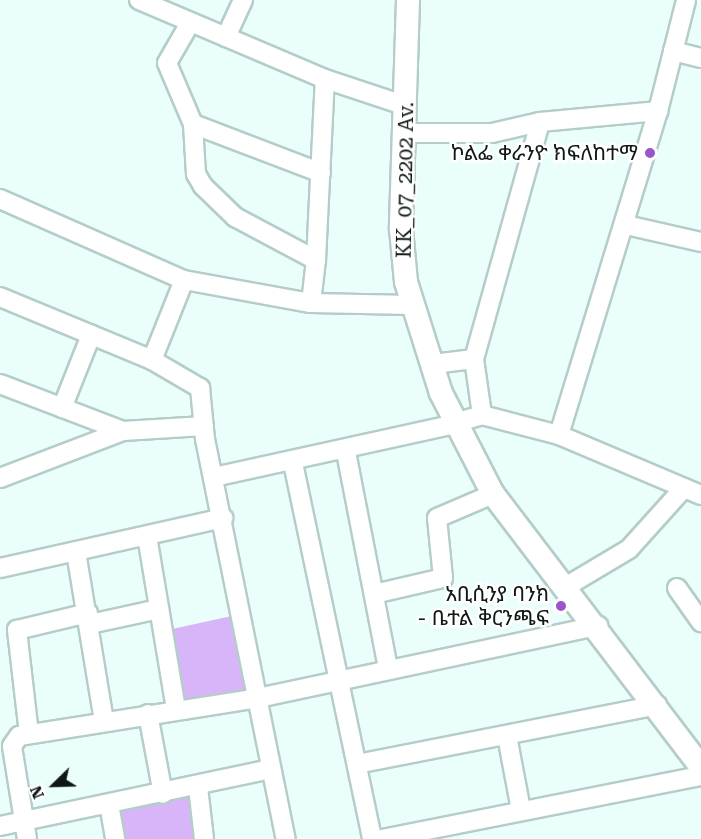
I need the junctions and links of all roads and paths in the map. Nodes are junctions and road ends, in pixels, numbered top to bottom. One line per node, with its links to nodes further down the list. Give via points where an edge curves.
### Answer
1 (243, 0): 7 (street)
2 (408, 0): 11 (main road, KK_07_2202 Av.)
3 (417, 0): 15 (main road)
4 (686, 0): 8 (street)
5 (148, 2): 6 (street)
6 (190, 23): 7 (street); 14 (street, via 167,63)
7 (226, 37): 10 (street)
8 (673, 51): 9 (street); 12 (street)
9 (701, 58)
10 (325, 79): 11 (street); 16 (street)
11 (406, 106): 24 (main road, KK_07_2202 Av., via 401,229)
12 (658, 111): 13 (street); 18 (street)
13 (540, 122): 15 (street, via 492,133); 26 (street)
14 (192, 124): 16 (street); 20 (street, via 196,174 203,186 235,217)
15 (415, 133): 28 (main road, via 417,282)
16 (321, 173): 20 (street)
17 (0, 199): 21 (street)
18 (626, 225): 19 (street); 34 (street)
19 (701, 242)
20 (316, 260): 23 (street)
21 (184, 280): 23 (street); 27 (street)
22 (0, 297): 25 (street)
23 (311, 303): 24 (street)
24 (412, 305): 31 (main road, KK_07_2202 Av.)
25 (91, 335): 27 (street); 30 (street)
26 (474, 358): 28 (street); 31 (street)
27 (152, 360): 32 (street, via 200,388)
28 (441, 363): 31 (main road)
29 (0, 384): 30 (street)
30 (62, 408): 33 (street)
31 (467, 419): 34 (street); 35 (street); 40 (main road); 46 (main road, via 484,462)
32 (204, 426): 33 (street); 37 (street)
33 (123, 431): 38 (street)
34 (559, 435): 39 (street)
35 (346, 453): 36 (street); 48 (street)
36 (293, 463): 37 (street); 54 (street)
37 (214, 477): 42 (street)
38 (0, 478)
39 (684, 488): 41 (street); 46 (street, via 629,549)
40 (493, 494): 48 (street, via 436,518 443,578); 52 (main road)
41 (701, 495)
42 (223, 518): 43 (street); 55 (street)
43 (147, 536): 44 (street); 49 (street)
44 (76, 552): 45 (street); 50 (street)
45 (0, 568)
46 (572, 583): 62 (main road)
47 (677, 588): 51 (street)
48 (374, 594): 53 (street)
49 (159, 609): 50 (street); 57 (street)
50 (89, 618): 59 (street); 60 (street, via 17,630)
51 (701, 622)
52 (598, 626): 53 (street); 56 (main road)
53 (388, 668): 54 (street)
54 (337, 678): 55 (street); 63 (street)
55 (258, 698): 57 (street); 65 (street)
56 (657, 705): 61 (street); 64 (main road)
57 (176, 710): 58 (street)
58 (148, 714): 59 (street); 68 (street)
59 (104, 721): 60 (street)
60 (29, 734): 71 (street, via 15,739 12,746)
61 (507, 736): 63 (street); 70 (street)
62 (701, 750)
63 (357, 764): 77 (street)
64 (701, 767)
65 (270, 769): 67 (street); 76 (street)
66 (701, 776): 70 (street)
67 (198, 787): 68 (street); 75 (street)
68 (163, 794): 69 (street)
69 (109, 804): 71 (street); 74 (street)
70 (521, 810): 78 (street)
71 (23, 820): 72 (street); 73 (street)
72 (0, 826)
73 (27, 839)
74 (115, 839)
75 (204, 839)
76 (286, 839)
77 (372, 839)
78 (382, 839)

